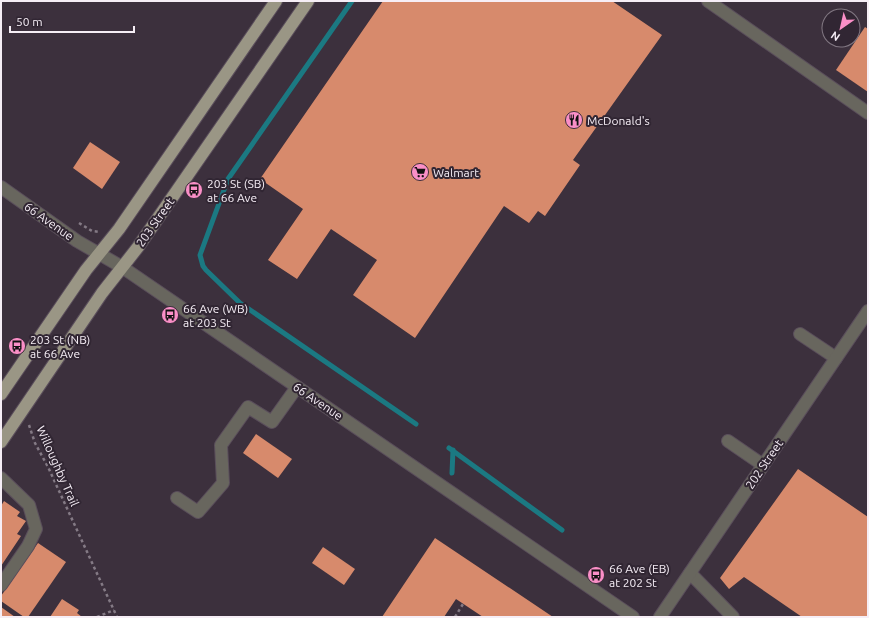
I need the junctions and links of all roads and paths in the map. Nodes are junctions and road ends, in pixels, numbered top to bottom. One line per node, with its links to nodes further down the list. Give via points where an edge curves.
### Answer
1 (276, 1): 6 (main road, via 119,229)
2 (308, 1): 7 (main road, 203 Street)
3 (708, 1): 4 (street)
4 (868, 113)
5 (1, 187): 6 (street, 66 Avenue)
6 (99, 254): 7 (street, 66 Avenue); 14 (main road)
7 (122, 267): 13 (street, 66 Avenue); 17 (main road, 203 Street)
8 (868, 311): 12 (street, 202 Street)
9 (800, 334): 12 (street)
10 (12, 343): 11 (path)
11 (17, 346)
12 (836, 358): 18 (street, 202 Street)
13 (297, 387): 20 (street, via 272,422 248,406 221,445 223,483 198,512); 28 (street, 66 Avenue)
14 (1, 394)
15 (28, 420): 24 (path, Willoughby Trail, via 35,443)
16 (728, 441): 18 (street)
17 (1, 442)
18 (763, 465): 21 (street, 202 Street)
19 (1, 478): 22 (street, via 29,505 36,530)
20 (177, 498)
21 (690, 572): 29 (street, 202 Street); 30 (street)
22 (1, 585)
23 (463, 604): 27 (path)
24 (114, 610): 25 (path); 26 (path, Willoughby Trail)
25 (97, 617)
26 (117, 617)
27 (455, 617)
28 (633, 617)
29 (660, 617)
30 (733, 617)

